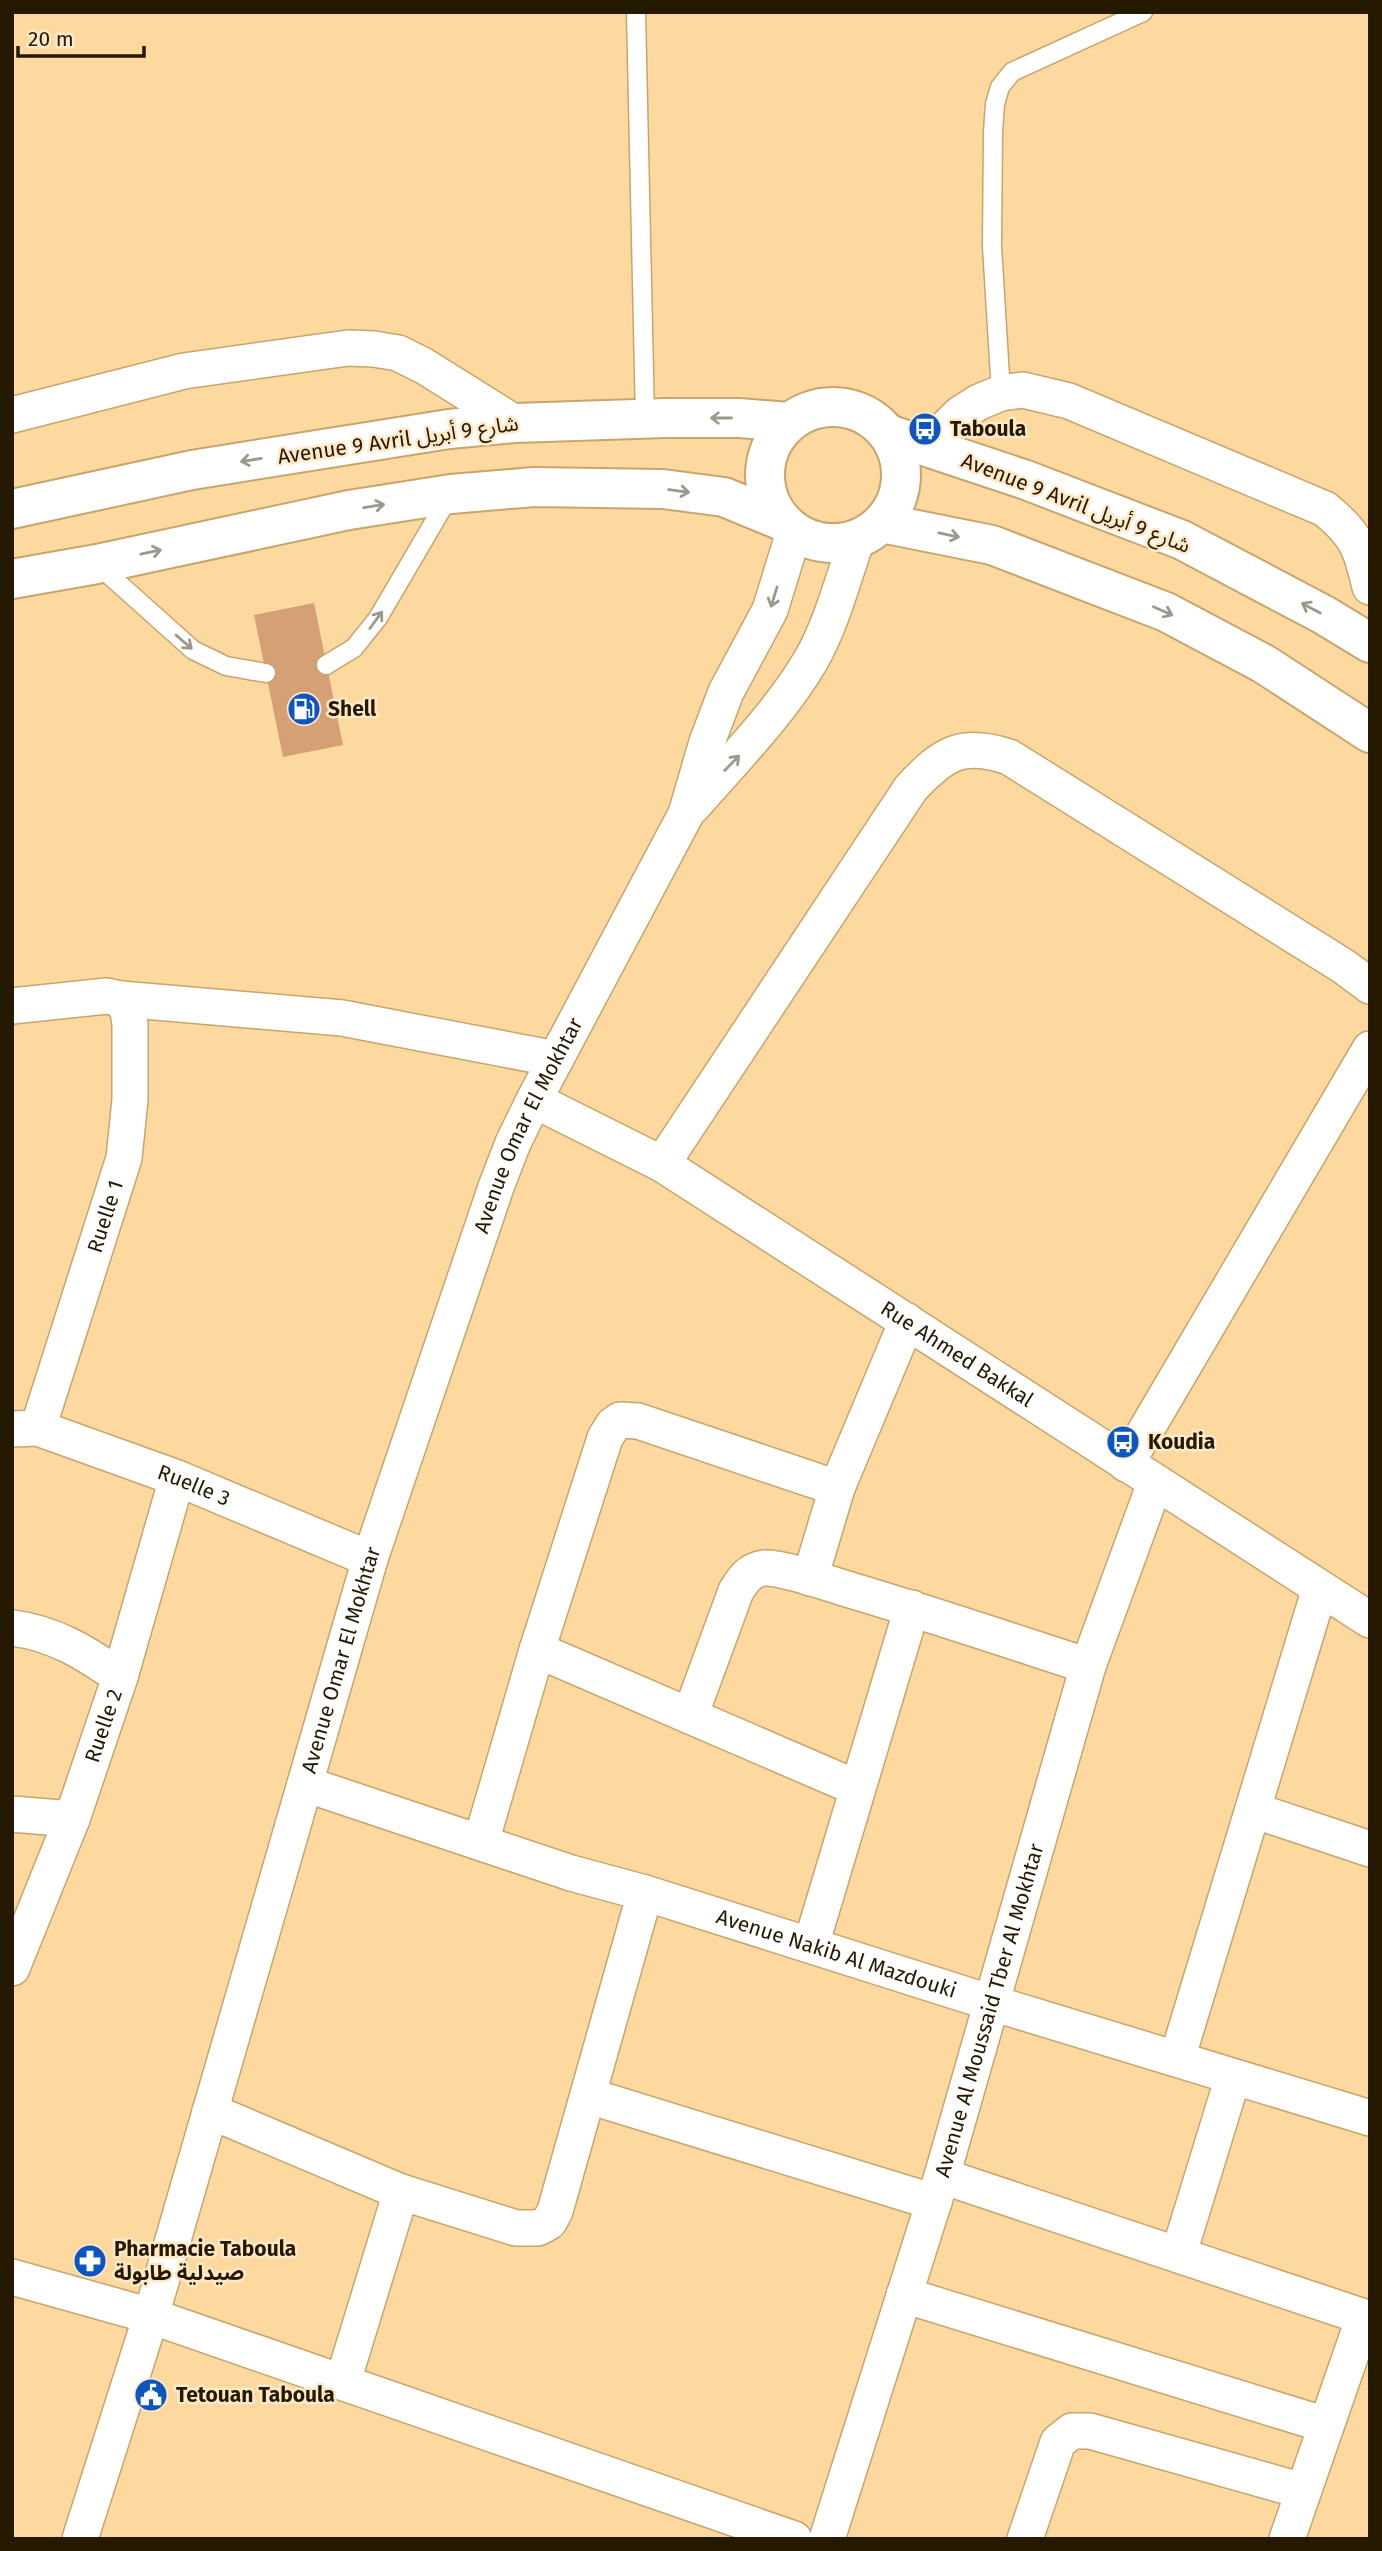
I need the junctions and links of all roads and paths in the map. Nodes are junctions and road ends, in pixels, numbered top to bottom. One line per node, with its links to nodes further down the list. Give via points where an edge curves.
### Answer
1 (636, 12): 5 (lane)
2 (1143, 12): 3 (lane, via 1012,72 1000,87 993,132 992,246)
3 (1001, 393): 9 (street, via 960,414); 16 (street, via 1023,390 1069,401 1325,509 1358,543)
4 (12, 415): 7 (street, via 184,371 348,348 398,353)
5 (645, 418): 6 (highway, Avenue 9 Avril شارع 9 أبريل, one-way to 5); 7 (highway, Avenue 9 Avril شارع 9 أبريل)
6 (789, 422): 8 (highway, Avenue 9 Avril شارع 9 أبريل, via 830,406 872,418); 12 (highway, via 772,443 764,469 767,496)
7 (514, 423): 11 (highway, Avenue 9 Avril شارع 9 أبريل, one-way to 11, via 192,470)
8 (888, 434): 9 (highway, Avenue 9 Avril شارع 9 أبريل); 13 (highway, via 899,455 901,479 895,503)
9 (927, 447): 17 (highway, Avenue 9 Avril شارع 9 أبريل, one-way to 9, via 1182,540)
10 (451, 494): 12 (highway, one-way to 12, via 534,487 663,489 724,497); 14 (highway, one-way to 10, via 349,510); 18 (lane, one-way to 10, via 354,648 378,618)
11 (12, 509)
12 (787, 526): 13 (highway, via 814,541 836,544); 21 (street, Avenue Omar El Mokhtar, one-way to 21, via 770,610 726,692)
13 (869, 531): 20 (highway, one-way to 20, via 992,545 1166,612 1264,664); 21 (street, Avenue Omar El Mokhtar, one-way to 13, via 751,744 811,659)
14 (97, 564): 15 (highway); 19 (lane, one-way to 19, via 192,650 226,666)
15 (12, 579)
16 (1370, 587)
17 (1370, 643)
18 (326, 665)
19 (266, 673)
20 (1370, 733)
21 (686, 814): 26 (street, Avenue Omar El Mokhtar)
22 (1370, 986): 28 (street, via 1009,757 963,750 927,770 911,788)
23 (121, 999): 24 (street, via 107,996); 26 (street, via 342,1018); 30 (street, Ruelle 1, via 130,1024 124,1158)
24 (12, 1006)
25 (1370, 1049): 31 (street)
26 (556, 1059): 27 (street, Avenue Omar El Mokhtar)
27 (534, 1100): 28 (street, Rue Ahmed Bakkal); 35 (street, Avenue Omar El Mokhtar, via 496,1187)
28 (662, 1164): 29 (street, Rue Ahmed Bakkal)
29 (907, 1321): 31 (street, Rue Ahmed Bakkal); 34 (street)
30 (25, 1428): 32 (street, Ruelle 3)
31 (1126, 1464): 33 (street, Rue Ahmed Bakkal)
32 (177, 1478): 35 (street, Ruelle 3); 43 (street, Ruelle 2)
33 (1155, 1483): 37 (street, Rue Ahmed Bakkal); 42 (street, Avenue Al Moussaid Tber Al Mokhtar)
34 (837, 1488): 36 (street); 41 (street, via 638,1421 620,1420 605,1438)
35 (370, 1559): 45 (street, Avenue Omar El Mokhtar)
36 (810, 1578): 38 (street); 44 (street, via 766,1568 743,1578)
37 (1320, 1588): 39 (street, Rue Ahmed Bakkal); 47 (street)
38 (912, 1608): 42 (street); 46 (street)
39 (1370, 1620)
40 (12, 1628): 43 (street, via 84,1651)
41 (537, 1650): 44 (street); 50 (street)
42 (1088, 1666): 55 (street, Avenue Al Moussaid Tber Al Mokhtar)
43 (120, 1677): 49 (street, Ruelle 2)
44 (690, 1716): 46 (street)
45 (304, 1784): 50 (street, Avenue Nakib Al Mazdouki); 59 (street, Avenue Omar El Mokhtar)
46 (857, 1788): 53 (street)
47 (1253, 1810): 51 (street); 56 (street)
48 (12, 1814): 49 (street)
49 (72, 1819): 54 (street, Ruelle 2)
50 (481, 1842): 52 (street, Avenue Nakib Al Mazdouki)
51 (1370, 1849)
52 (645, 1893): 53 (street, Avenue Nakib Al Mazdouki); 58 (street)
53 (811, 1945): 55 (street, Avenue Nakib Al Mazdouki)
54 (12, 1968)
55 (992, 2003): 56 (street, Avenue Nakib Al Mazdouki); 61 (street, Avenue Al Moussaid Tber Al Mokhtar)
56 (1177, 2059): 57 (street, Avenue Nakib Al Mazdouki)
57 (1233, 2077): 60 (street, Avenue Nakib Al Mazdouki); 63 (street)
58 (589, 2096): 61 (street); 62 (street, via 555,2211 549,2222 538,2228 516,2228)
59 (210, 2111): 62 (street); 66 (street, Avenue Omar El Mokhtar)
60 (1370, 2118)
61 (938, 2189): 63 (street); 65 (street, Avenue Al Moussaid Tber Al Mokhtar)
62 (401, 2192): 68 (street)
63 (1179, 2253): 67 (street)
64 (12, 2277): 66 (street)
65 (904, 2295): 69 (street); 73 (street, Avenue Al Moussaid Tber Al Mokhtar)
66 (151, 2316): 68 (street); 71 (street, Avenue Omar El Mokhtar)
67 (1367, 2318): 69 (street)
68 (343, 2381): 72 (street)
69 (1326, 2425): 70 (street)
70 (1303, 2491): 74 (street, via 1090,2431 1072,2431 1058,2442); 75 (street)
71 (79, 2539)
72 (794, 2539)
73 (827, 2539)
74 (1025, 2539)
75 (1287, 2539)

